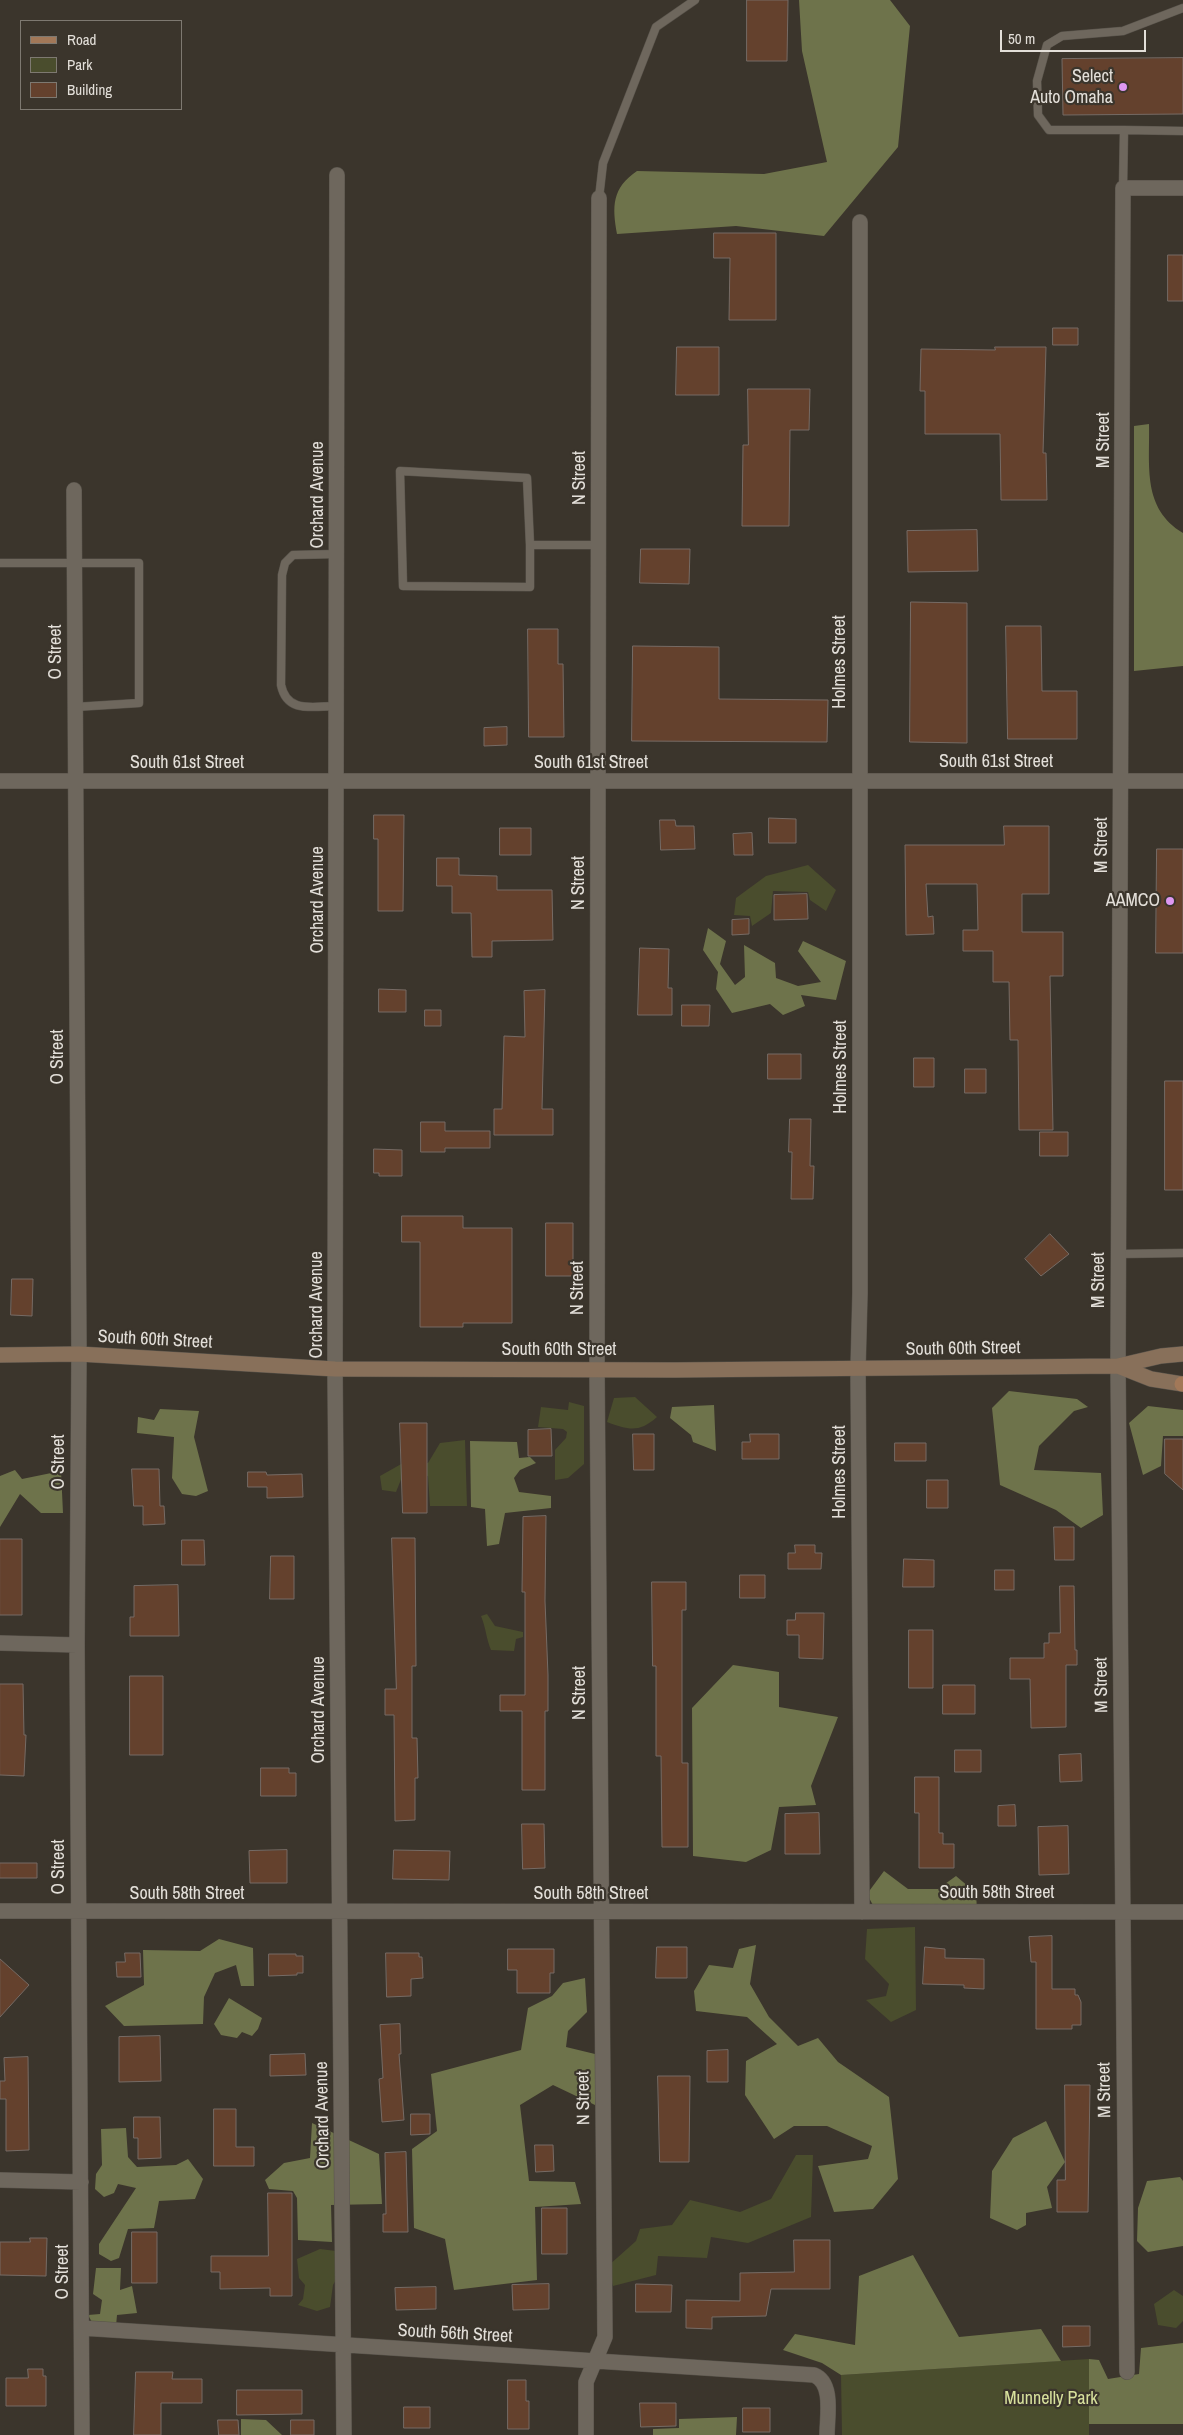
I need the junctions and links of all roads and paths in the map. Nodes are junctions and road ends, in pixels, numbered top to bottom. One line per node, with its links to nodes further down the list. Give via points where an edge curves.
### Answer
1 (695, 0): 8 (lane, via 656,28 603,163)
2 (1183, 8): 3 (lane, via 1122,31 1062,36 1047,45 1038,81 1038,115 1049,130)
3 (1124, 130): 4 (lane); 6 (lane)
4 (1183, 131)
5 (338, 175): 13 (street, Orchard Avenue)
6 (1123, 188): 7 (street); 23 (street, M Street)
7 (1183, 188)
8 (599, 198): 12 (street, N Street)
9 (860, 222): 22 (street, Holmes Street)
10 (74, 490): 15 (street, O Street)
11 (530, 544): 11 (lane, via 530,587 403,586 400,472 527,478); 12 (lane)
12 (599, 545): 21 (street, N Street)
13 (337, 554): 16 (street, Orchard Avenue); 16 (lane, via 293,555 285,564 282,575 281,685 285,699 292,705)
14 (0, 563): 15 (lane)
15 (74, 564): 17 (street, O Street); 17 (lane, via 139,562 139,703)
16 (337, 706): 24 (street, Orchard Avenue)
17 (75, 707): 20 (street, O Street)
18 (1183, 780): 23 (street, South 61st Street)
19 (0, 781): 20 (street, South 61st Street)
20 (75, 781): 24 (street, South 61st Street); 27 (street, O Street)
21 (598, 781): 22 (street, South 61st Street); 24 (street, South 61st Street); 31 (street, N Street)
22 (859, 781): 23 (street, South 61st Street); 33 (street, Holmes Street)
23 (1121, 781): 26 (street, M Street)
24 (337, 782): 32 (street, Orchard Avenue)
25 (1183, 1253): 26 (lane)
26 (1118, 1254): 30 (street, M Street)
27 (79, 1354): 29 (main road, South 60th Street); 32 (main road, South 60th Street); 36 (street, O Street)
28 (1183, 1354): 30 (main road, South 60th Street)
29 (0, 1355)
30 (1118, 1366): 33 (main road, South 60th Street); 34 (main road, South 60th Street, via 1151,1379); 41 (street, M Street)
31 (597, 1368): 32 (main road, South 60th Street); 33 (main road, South 60th Street); 43 (street, N Street)
32 (336, 1369): 39 (street, Orchard Avenue)
33 (858, 1369): 40 (street, Holmes Street)
34 (1183, 1384)
35 (0, 1643): 36 (street)
36 (77, 1645): 38 (street, O Street)
37 (0, 1911): 38 (street, South 58th Street)
38 (78, 1912): 39 (street, South 58th Street); 45 (street, O Street)
39 (340, 1912): 43 (street, South 58th Street); 47 (street, Orchard Avenue)
40 (862, 1912): 41 (street, South 58th Street); 43 (street, South 58th Street)
41 (1122, 1912): 42 (street, South 58th Street); 49 (street, M Street)
42 (1183, 1912)
43 (600, 1913): 48 (street, N Street, via 605,2337)
44 (0, 2180): 45 (street)
45 (81, 2182): 46 (street, O Street)
46 (82, 2328): 47 (street, South 56th Street); 50 (street, O Street)
47 (344, 2346): 48 (street, South 56th Street); 51 (street, Orchard Avenue)
48 (595, 2361): 52 (street, N Street, via 586,2382); 53 (street, South 56th Street, via 814,2375 827,2388)
49 (1127, 2372)
50 (82, 2435)
51 (344, 2435)
52 (586, 2435)
53 (827, 2435)

